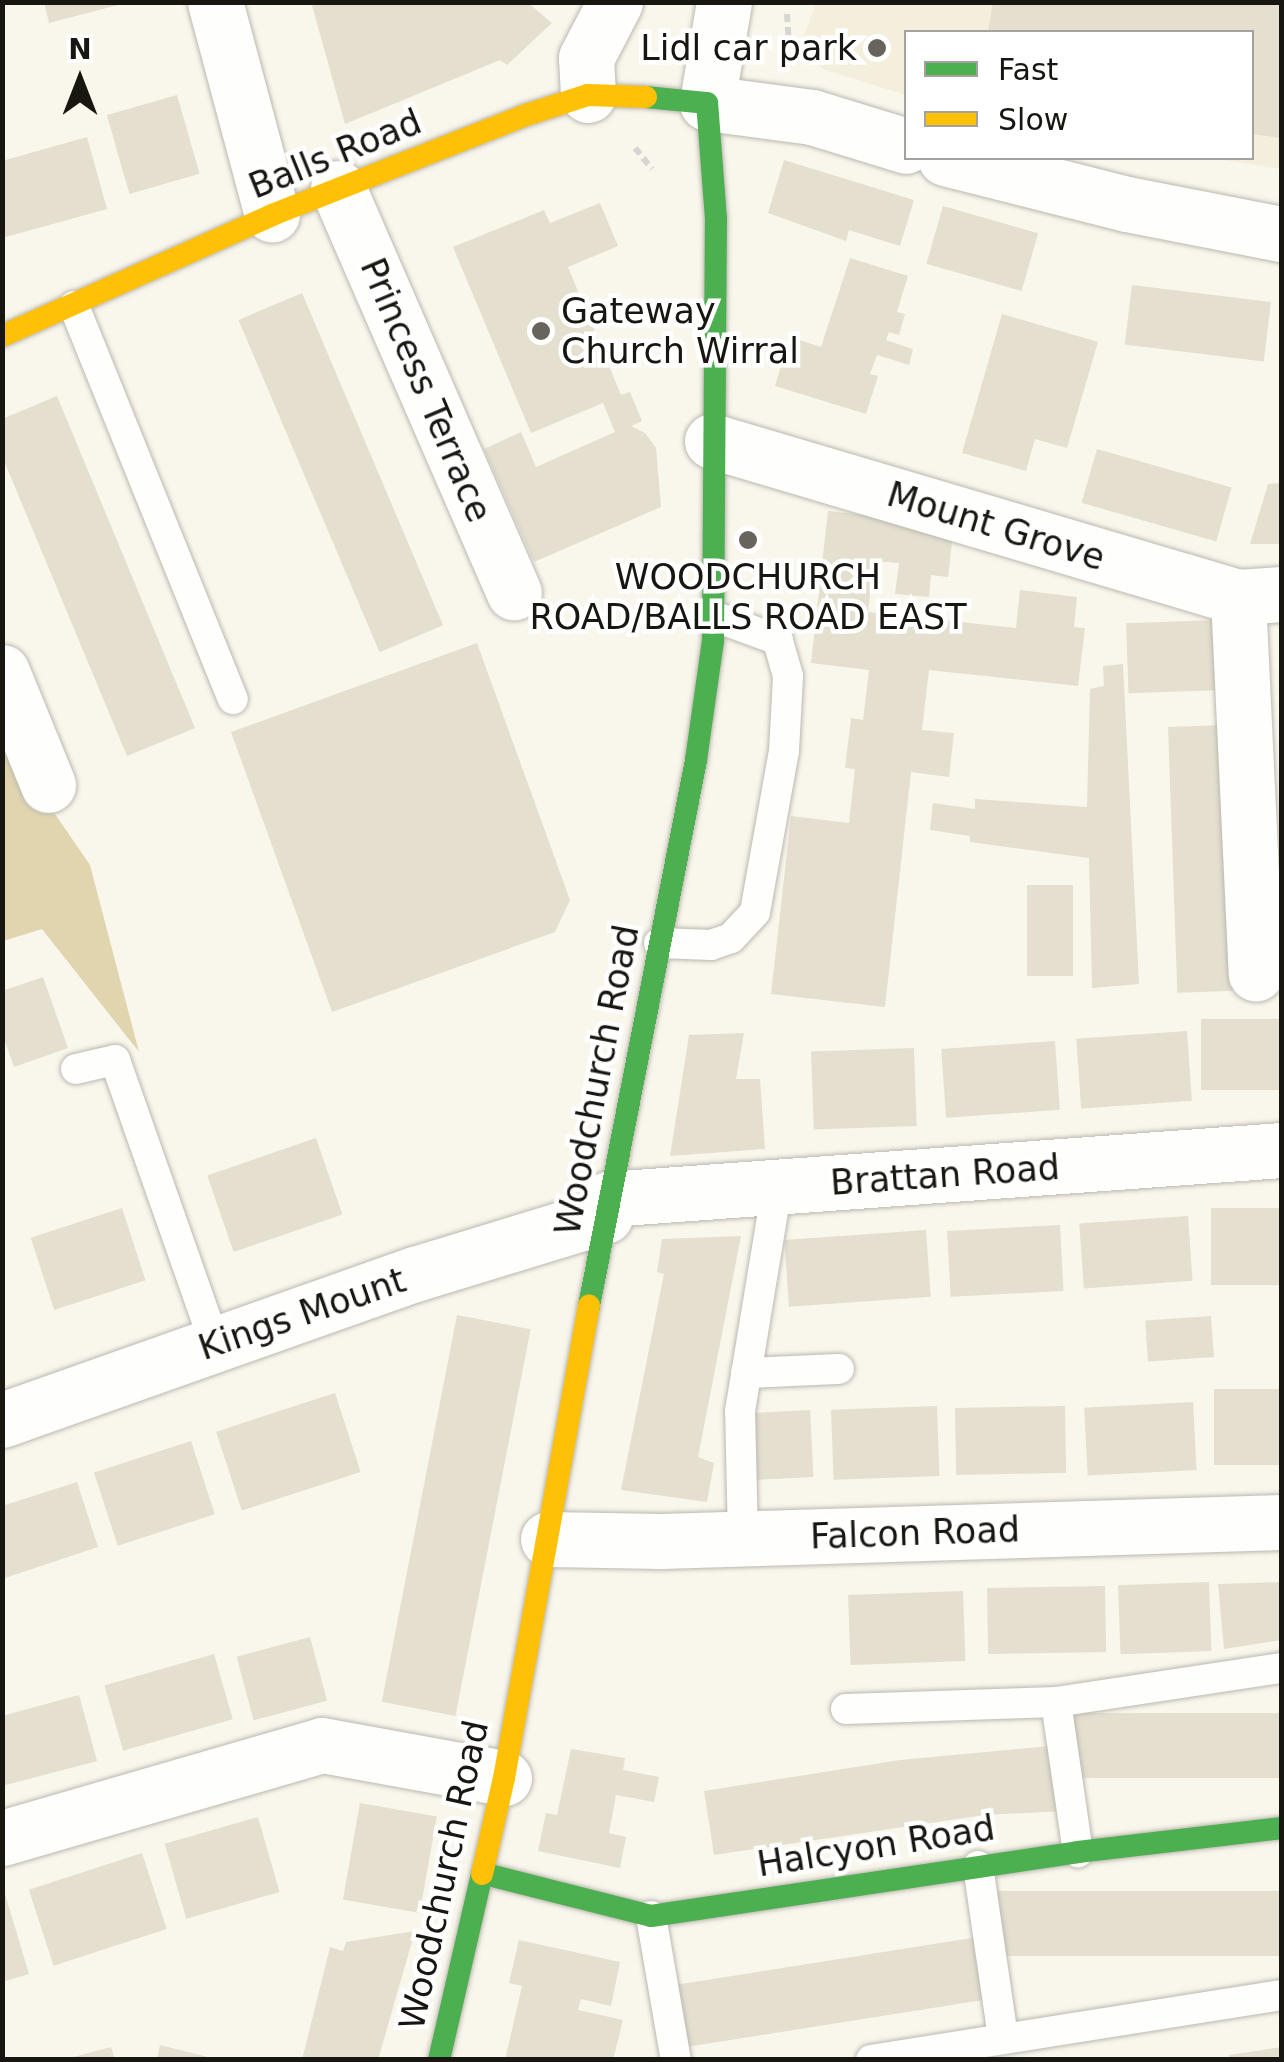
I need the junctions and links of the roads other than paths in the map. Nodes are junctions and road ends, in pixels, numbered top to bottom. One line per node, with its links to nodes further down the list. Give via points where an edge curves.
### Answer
1 (215, 2): 9 (street)
2 (615, 2): 4 (street, via 586,58)
3 (724, 2): 5 (street)
4 (588, 95): 5 (street, Balls Road); 8 (street, Balls Road)
5 (707, 103): 6 (street, via 812,117); 13 (street, Woodchurch Road, via 716,219)
6 (904, 145)
7 (953, 160): 10 (street)
8 (338, 188): 9 (street, Balls Road); 14 (street, Princess Terrace)
9 (272, 216): 11 (street, Balls Road)
10 (1282, 234)
11 (74, 306): 12 (street, Balls Road); 18 (lane)
12 (2, 336)
13 (712, 442): 15 (street, Mount Grove); 16 (street, Woodchurch Road)
14 (514, 592)
15 (1260, 596): 21 (street)
16 (713, 616): 20 (street, Woodchurch Road, via 696,760); 20 (lane, via 778,640 788,676 784,751 755,912 731,938 711,945)
17 (2, 672): 19 (street)
18 (232, 699)
19 (48, 785)
20 (659, 944): 25 (street, Woodchurch Road)
21 (1256, 974)
22 (76, 1069): 26 (lane, via 115,1060)
23 (1282, 1150): 24 (street, Brattan Road)
24 (777, 1188): 25 (street, Brattan Road); 28 (lane)
25 (606, 1207): 26 (street, Kings Mount); 32 (street, Woodchurch Road)
26 (215, 1344): 29 (street, Kings Mount)
27 (839, 1369): 28 (lane)
28 (746, 1373): 31 (lane, via 740,1411)
29 (2, 1420)
30 (1282, 1522): 31 (street, Falcon Road)
31 (744, 1538): 32 (street, Falcon Road)
32 (548, 1539): 36 (street, Woodchurch Road)
33 (1282, 1668): 34 (lane)
34 (1056, 1702): 35 (lane); 39 (lane)
35 (846, 1709)
36 (504, 1778): 38 (street, via 322,1746); 41 (street, Woodchurch Road)
37 (1282, 1828): 39 (street, Halcyon Road)
38 (2, 1838)
39 (1078, 1852): 40 (street, Halcyon Road)
40 (978, 1866): 42 (street, Halcyon Road); 44 (lane)
41 (485, 1874): 42 (street, Halcyon Road); 45 (street, Woodchurch Road)
42 (651, 1916): 46 (lane)
43 (1282, 1995): 44 (lane)
44 (1003, 2038): 47 (lane)
45 (439, 2060)
46 (676, 2060)
47 (871, 2060)

